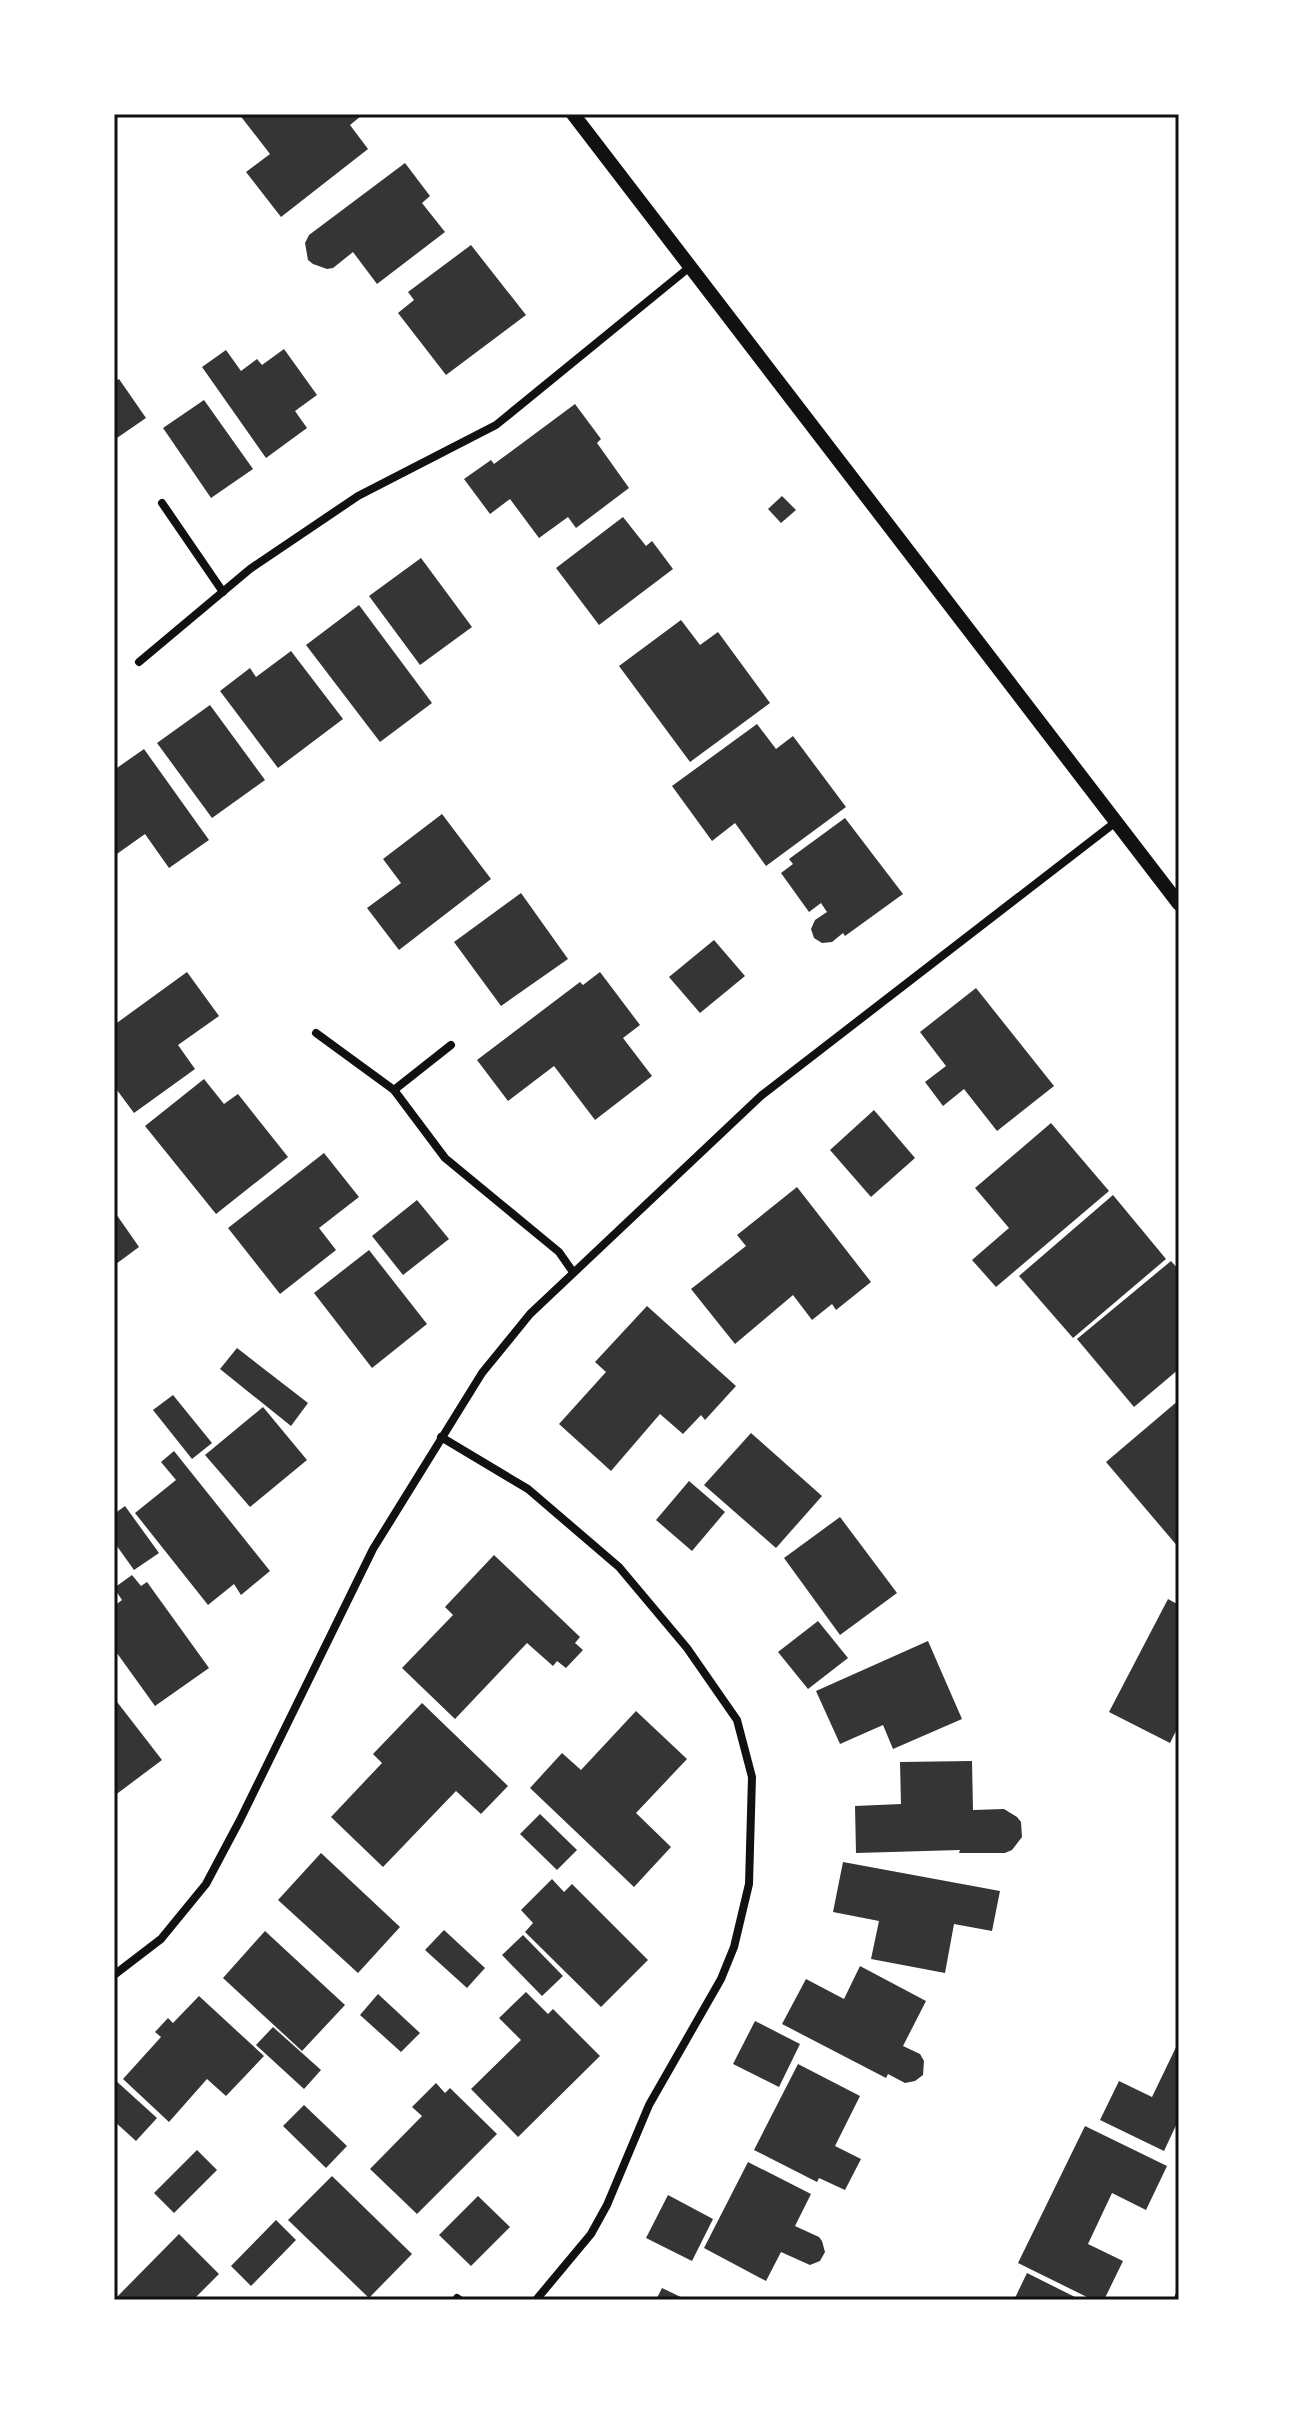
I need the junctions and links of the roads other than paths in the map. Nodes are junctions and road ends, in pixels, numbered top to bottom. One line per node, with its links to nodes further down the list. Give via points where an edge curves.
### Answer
1 (573, 114): 2 (street)
2 (691, 266): 4 (street, via 496,425 358,496); 6 (street)
3 (162, 503): 4 (street)
4 (223, 592): 5 (street)
5 (139, 662)
6 (1117, 821): 7 (street); 11 (street, via 762,1095)
7 (1179, 904)
8 (316, 1033): 10 (street)
9 (451, 1045): 10 (street)
10 (394, 1090): 11 (street, via 445,1158 559,1252)
11 (573, 1272): 12 (street, via 482,1373)
12 (441, 1437): 13 (street, via 373,1549 206,1884 161,1939); 14 (street, via 528,1489 619,1567 687,1648 737,1720 752,1777 749,1884 734,1947 649,2105 591,2234)
13 (114, 1975)
14 (536, 2300)

